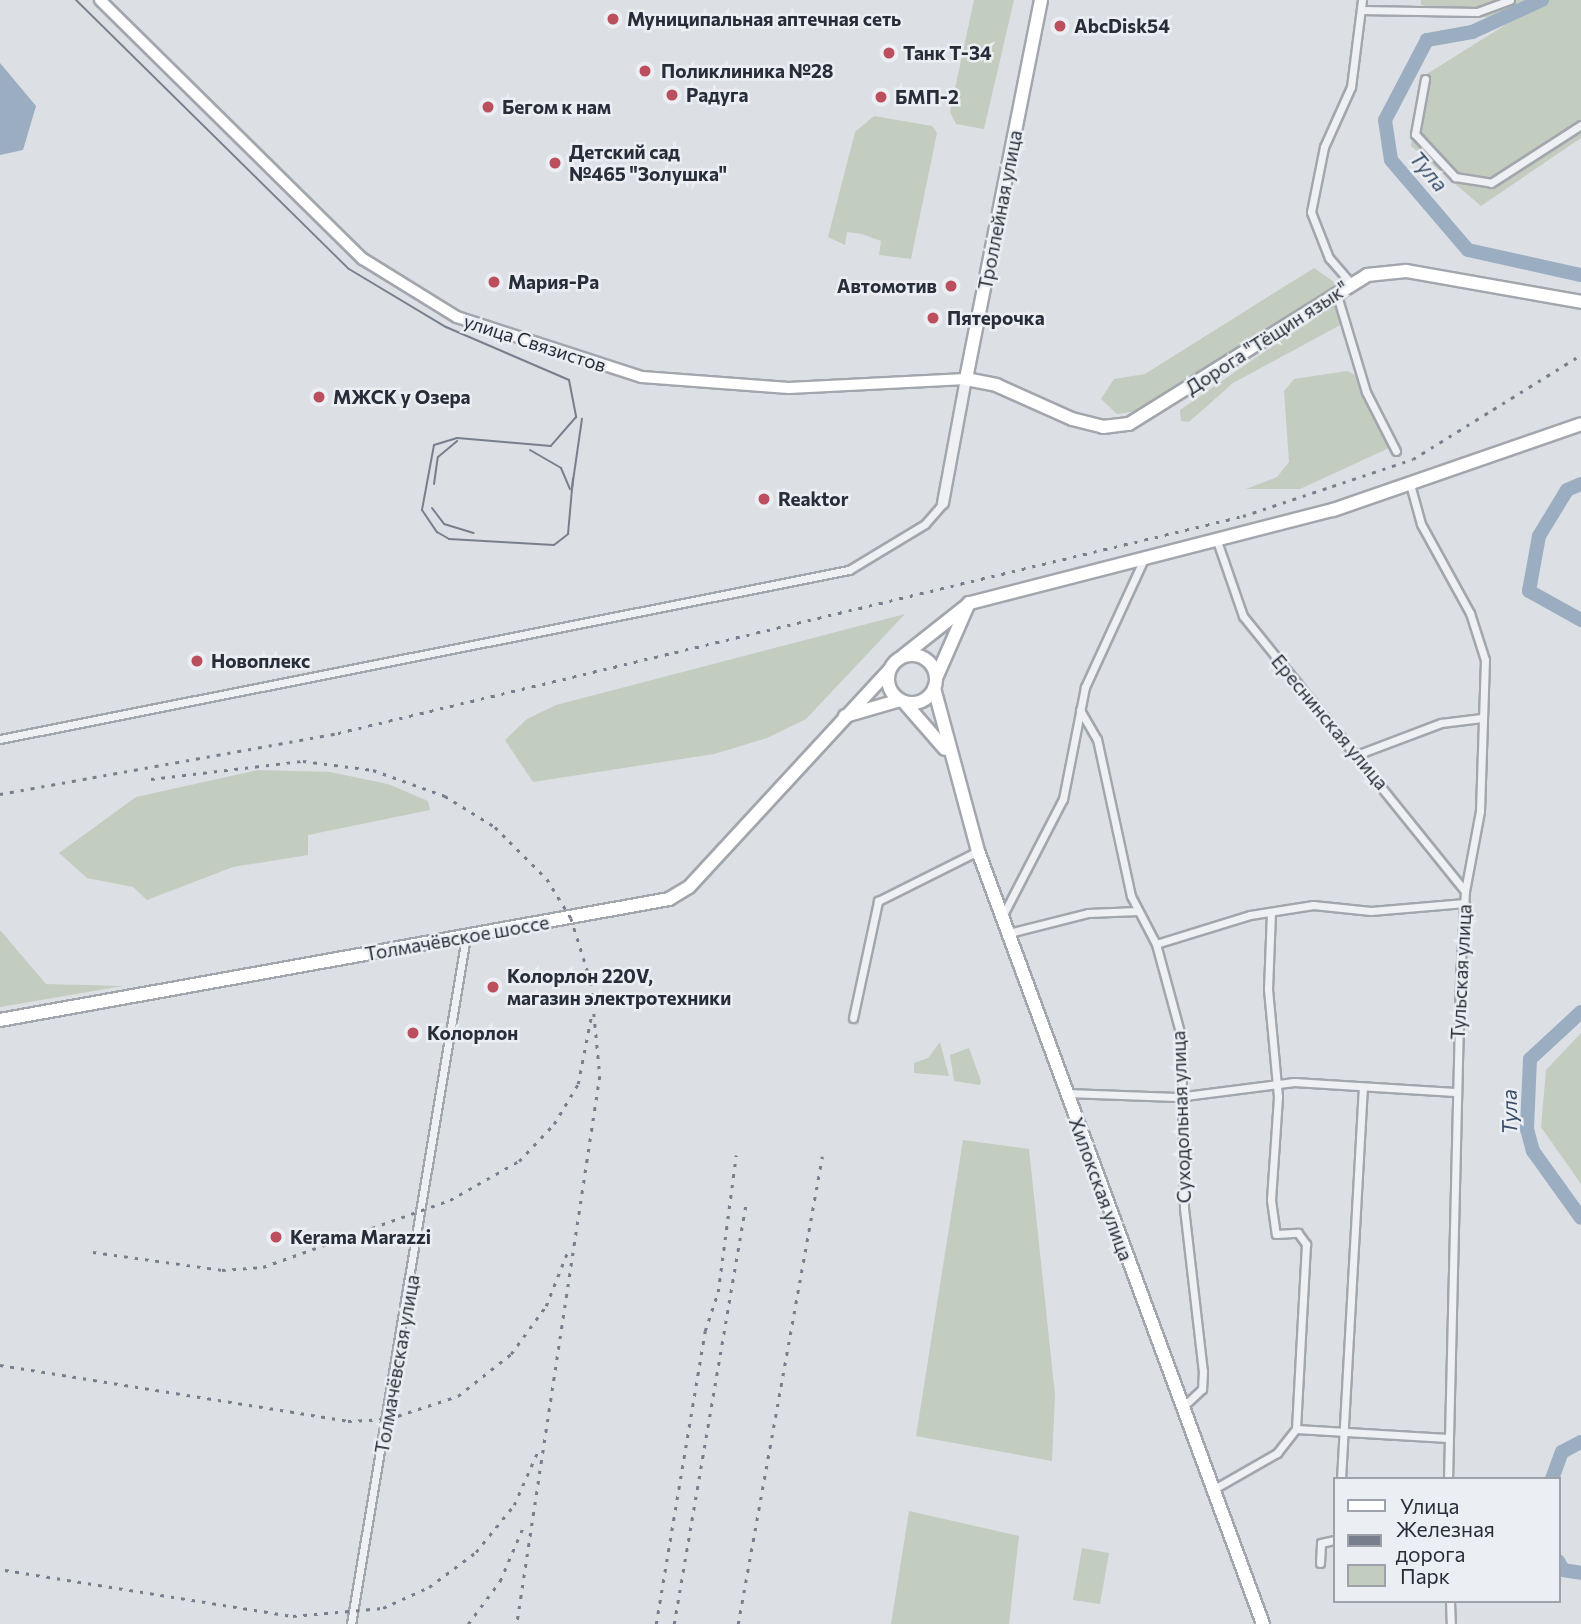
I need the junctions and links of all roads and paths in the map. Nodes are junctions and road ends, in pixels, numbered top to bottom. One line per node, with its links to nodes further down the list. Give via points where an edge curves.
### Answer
1 (100, 0): 11 (main road, улица Связистов, via 363,259 457,317 642,377 789,388)
2 (1041, 0): 11 (main road, Троллейная улица)
3 (1362, 0): 5 (street)
4 (1510, 0): 5 (street, via 1476,12)
5 (1361, 10): 8 (street, via 1352,87 1324,147 1311,212 1329,258)
6 (1425, 79): 7 (street, via 1415,134 1455,177 1490,183)
7 (1581, 125)
8 (1350, 282): 9 (main road, Дорога "Тёщин язык"); 10 (main road, Дорога "Тёщин язык", via 1406,271)
9 (1336, 292): 11 (main road, Дорога "Тёщин язык", via 1129,424 1103,427 1072,419 996,385); 13 (street, via 1366,392)
10 (1581, 302)
11 (966, 379): 15 (street, Троллейная улица)
12 (1581, 424): 14 (main road)
13 (1396, 451)
14 (1410, 484): 16 (main road); 24 (street, Тульская улица, via 1433,553 1481,638)
15 (943, 503): 26 (street, via 925,524 849,570)
16 (1217, 541): 17 (main road); 28 (street, Ереснинская улица, via 1243,616)
17 (1144, 559): 18 (main road); 23 (street)
18 (970, 603): 19 (main road); 21 (main road)
19 (903, 656): 20 (main road); 21 (main road, via 926,659)
20 (889, 670): 22 (main road, via 888,682); 25 (main road, Толмачёвское шоссе)
21 (935, 683): 22 (main road, via 927,697); 27 (main road, Хилокская улица)
22 (902, 701): 25 (main road); 27 (main road)
23 (1080, 710): 32 (street, Суходольная улица, via 1097,739); 34 (street, via 1063,799)
24 (1482, 718): 28 (street, via 1441,723); 30 (street, Тульская улица, via 1480,811)
25 (838, 719): 36 (main road, Толмачёвское шоссе, via 689,887 669,900)
26 (0, 739)
27 (948, 752): 29 (main road, Хилокская улица)
28 (1359, 754): 30 (street, Ереснинская улица)
29 (978, 851): 34 (main road, Хилокская улица); 38 (street, via 878,901)
30 (1465, 891): 31 (street, Тульская улица)
31 (1465, 903): 33 (street, via 1371,911 1313,905); 42 (street, Тульская улица)
32 (1138, 911): 35 (street, via 1088,913); 37 (street, Суходольная улица)
33 (1271, 912): 37 (street); 40 (street)
34 (1003, 915): 35 (main road, Хилокская улица)
35 (1009, 933): 43 (main road, Хилокская улица)
36 (466, 937): 39 (main road, Толмачёвское шоссе); 55 (street, Толмачёвская улица)
37 (1156, 944): 44 (street, Суходольная улица, via 1181,1035)
38 (853, 1018)
39 (0, 1020)
40 (1275, 1083): 41 (street); 44 (street); 46 (street, via 1271,1200 1276,1234 1298,1233 1306,1244)
41 (1363, 1091): 42 (street); 47 (street)
42 (1455, 1092): 48 (street, Тульская улица)
43 (1066, 1093): 44 (street); 45 (main road, Хилокская улица)
44 (1177, 1097): 45 (street, Суходольная улица, via 1203,1371 1202,1389)
45 (1183, 1407): 51 (main road, Хилокская улица)
46 (1296, 1429): 47 (street); 51 (street, via 1277,1453)
47 (1345, 1434): 48 (street); 49 (street)
48 (1448, 1438): 50 (street, Тульская улица)
49 (1341, 1477)
50 (1448, 1477)
51 (1214, 1489): 56 (main road, Хилокская улица)
52 (1332, 1540): 53 (street, via 1321,1543)
53 (1320, 1563)
54 (1450, 1603): 57 (street)
55 (351, 1624)
56 (1263, 1624)
57 (1451, 1624)

